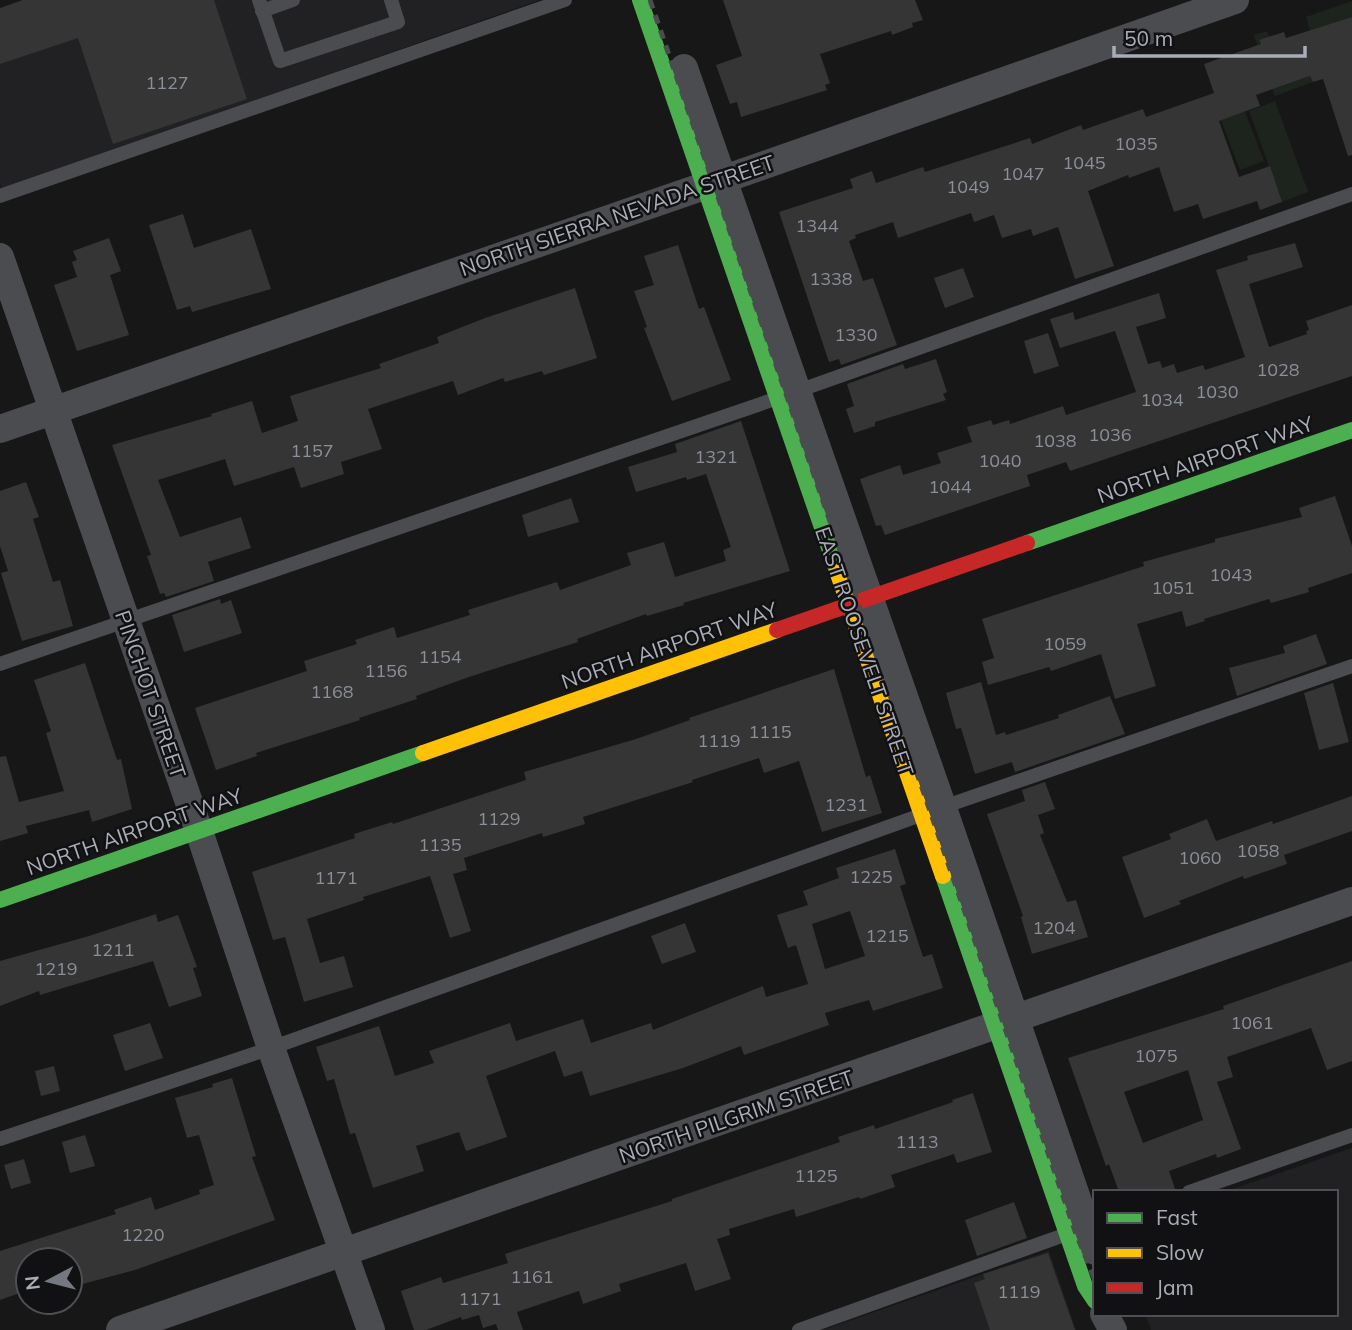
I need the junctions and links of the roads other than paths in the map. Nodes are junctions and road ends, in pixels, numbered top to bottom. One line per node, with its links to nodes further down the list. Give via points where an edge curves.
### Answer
1 (293, 0): 7 (lane)
2 (391, 0): 7 (lane, via 398,22 281,61)
3 (565, 0): 10 (lane)
4 (640, 0): 8 (main road, EAST ROOSEVELT STREET)
5 (659, 0): 8 (street, EAST ROOSEVELT STREET)
6 (1235, 0): 8 (street, NORTH SIERRA NEVADA STREET)
7 (261, 5)
8 (714, 183): 12 (street, EAST ROOSEVELT STREET); 13 (street, NORTH SIERRA NEVADA STREET)
9 (1352, 194): 12 (lane)
10 (0, 196)
11 (0, 257): 13 (street, PINCHOT STREET)
12 (787, 394): 16 (street, EAST ROOSEVELT STREET); 17 (lane)
13 (54, 411): 14 (street, NORTH SIERRA NEVADA STREET); 17 (street, PINCHOT STREET)
14 (0, 429)
15 (1352, 430): 16 (main road, NORTH AIRPORT WAY)
16 (860, 602): 20 (street, EAST ROOSEVELT STREET); 21 (main road, NORTH AIRPORT WAY)
17 (125, 621): 18 (lane); 21 (street, PINCHOT STREET)
18 (0, 664)
19 (1352, 666): 20 (lane)
20 (932, 811): 24 (street, EAST ROOSEVELT STREET); 25 (lane)
21 (199, 831): 22 (main road, NORTH AIRPORT WAY); 25 (street, PINCHOT STREET)
22 (0, 900)
23 (1352, 901): 24 (street, NORTH PILGRIM STREET)
24 (1005, 1022): 29 (street, EAST ROOSEVELT STREET); 30 (street, NORTH PILGRIM STREET)
25 (271, 1048): 27 (lane); 30 (street, PINCHOT STREET)
26 (1352, 1135): 28 (lane)
27 (0, 1139)
28 (1195, 1190)
29 (1086, 1234): 31 (main road, EAST ROOSEVELT STREET, via 1085,1286); 34 (lane)
30 (345, 1252): 32 (street, NORTH PILGRIM STREET); 33 (street, PINCHOT STREET)
31 (1093, 1298)
32 (120, 1330)
33 (372, 1330)
34 (799, 1330)

